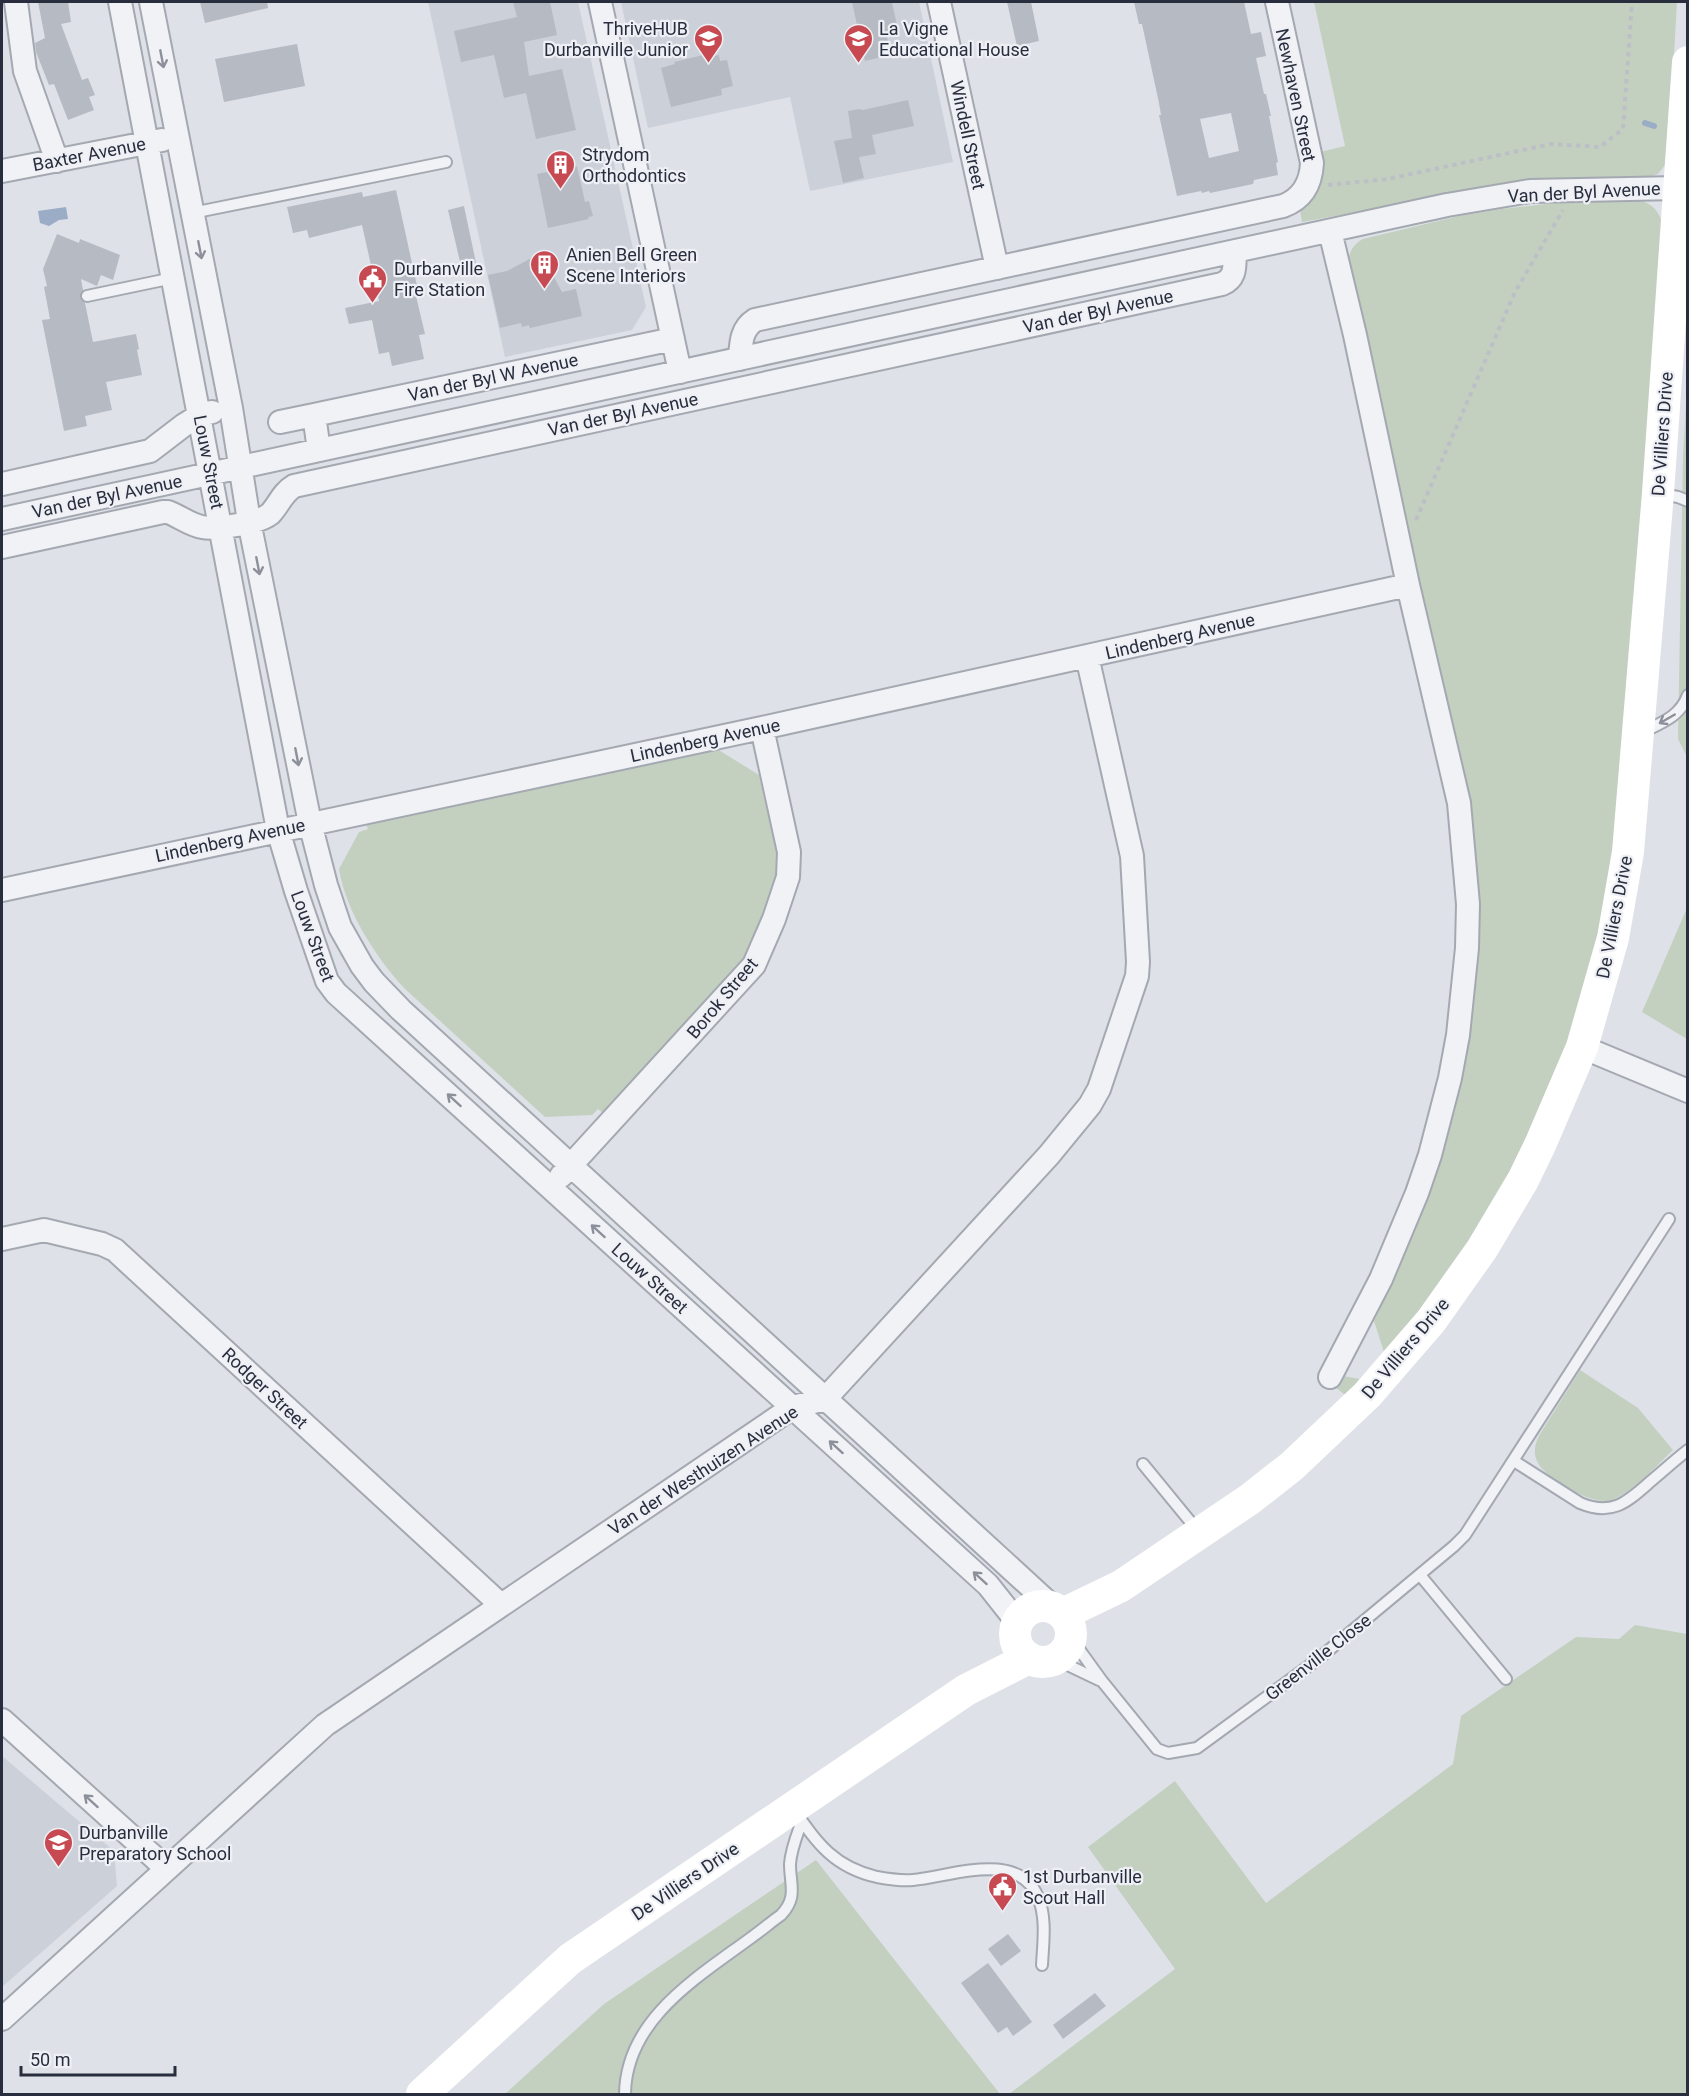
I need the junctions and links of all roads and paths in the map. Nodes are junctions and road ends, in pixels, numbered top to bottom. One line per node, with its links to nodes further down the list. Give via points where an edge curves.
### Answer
1 (16, 2): 8 (street)
2 (120, 2): 11 (street, Louw Street)
3 (152, 2): 10 (street, Louw Street, one-way to 10)
4 (600, 2): 24 (street)
5 (939, 2): 21 (street, Windell Street)
6 (1277, 2): 15 (street, Newhaven Street, via 1312,163)
7 (1632, 2): 15 (path, via 1623,129 1600,147 1551,144 1388,178)
8 (10, 31): 12 (street)
9 (1688, 62): 16 (street, De Villiers Drive)
10 (177, 138): 11 (street, Baxter Avenue); 18 (street, Louw Street)
11 (147, 143): 12 (street, Baxter Avenue); 22 (street, Louw Street)
12 (57, 161): 14 (street, Baxter Avenue)
13 (446, 162): 18 (lane)
14 (2, 171)
15 (1306, 187): 21 (street, via 1297,199 1283,206)
16 (1683, 188): 17 (street, Van der Byl Avenue); 35 (street, De Villiers Drive)
17 (1570, 189): 19 (street, Van der Byl Avenue, via 1530,191); 39 (path, via 1562,214 1515,292 1419,515)
18 (192, 213): 27 (street, Louw Street, one-way to 27)
19 (1330, 231): 20 (street, Van der Byl Avenue); 39 (street)
20 (1235, 251): 25 (street, Van der Byl Avenue); 37 (street, Van der Byl Avenue, via 1233,275 1222,284 294,486 268,515)
21 (997, 268): 25 (street, via 755,320 744,332)
22 (173, 278): 23 (lane); 28 (street, Louw Street)
23 (87, 296)
24 (673, 339): 26 (street); 29 (street, Van der Byl W Avenue)
25 (740, 359): 26 (street, Van der Byl Avenue)
26 (680, 372): 31 (street, Van der Byl Avenue)
27 (231, 408): 28 (street); 32 (street, Louw Street)
28 (200, 415): 33 (street, Louw Street); 34 (street, via 150,451)
29 (314, 415): 30 (street, Van der Byl W Avenue); 31 (street)
30 (280, 422)
31 (319, 450): 32 (street, Van der Byl Avenue)
32 (241, 467): 33 (street, Van der Byl Avenue); 37 (street, Louw Street)
33 (210, 474): 36 (street, Van der Byl Avenue); 38 (street, Louw Street)
34 (2, 484)
35 (1673, 497): 45 (street, De Villiers Drive)
36 (2, 519)
37 (249, 521): 38 (street, Van der Byl Avenue); 46 (street, Louw Street, one-way to 46)
38 (221, 528): 40 (street, Van der Byl Avenue, via 201,527 163,512); 47 (street, Louw Street)
39 (1400, 543): 41 (street)
40 (2, 547)
41 (1408, 585): 42 (street, Lindenberg Avenue); 55 (street, via 1459,803 1468,904 1464,992 1450,1078 1420,1184 1381,1279)
42 (1087, 656): 44 (street, Lindenberg Avenue); 56 (street, via 1132,856 1138,962 1137,976 1099,1089 1049,1155)
43 (1688, 695): 45 (lane, one-way to 45, via 1674,717)
44 (762, 728): 46 (street, Lindenberg Avenue); 51 (street, Borok Street, via 789,852 788,876 759,956)
45 (1637, 735): 49 (street, De Villiers Drive, via 1622,895)
46 (310, 823): 47 (street, Lindenberg Avenue); 51 (street, Louw Street, via 340,927 374,982)
47 (278, 830): 48 (street, Lindenberg Avenue); 52 (street, Louw Street, one-way to 47, via 331,987 320,965)
48 (2, 890)
49 (1582, 1047): 50 (street); 61 (street, De Villiers Drive, via 1523,1180 1482,1249 1431,1321 1332,1430)
50 (1688, 1091)
51 (571, 1166): 52 (street, Borok Street); 56 (street, Louw Street)
52 (550, 1188): 57 (street, Louw Street, one-way to 52)
53 (1669, 1219): 59 (lane, Greenville Close)
54 (2, 1239): 63 (street, Rodger Street, via 45,1230 115,1250)
55 (1330, 1377)
56 (825, 1399): 57 (street, Van der Westhuizen Avenue); 64 (street, Louw Street)
57 (793, 1407): 63 (street, Van der Westhuizen Avenue); 64 (street, Louw Street, one-way to 57)
58 (1688, 1450): 59 (lane, via 1629,1500 1603,1509 1580,1503)
59 (1514, 1461): 62 (lane, Greenville Close, via 1465,1535)
60 (1143, 1464): 61 (lane)
61 (1200, 1534): 64 (street, De Villiers Drive)
62 (1420, 1575): 65 (lane); 66 (lane, Greenville Close, via 1317,1660 1197,1748 1168,1753 1157,1749)
63 (501, 1605): 69 (street, Van der Westhuizen Avenue, via 325,1725)
64 (1047, 1634): 66 (lane, Greenville Close); 66 (lane, Greenville Close); 68 (street, De Villiers Drive)
65 (1506, 1679)
66 (1102, 1681)
67 (2, 1720): 69 (street, one-way to 67)
68 (797, 1814): 70 (lane, via 832,1857 875,1876 914,1880 998,1869 1019,1876 1038,1896); 72 (street, De Villiers Drive, via 570,1959); 73 (lane, via 788,1908 679,1991 651,2022 628,2064)
69 (166, 1868): 71 (street, Van der Westhuizen Avenue)
70 (1042, 1965)
71 (2, 2019)
72 (422, 2094)
73 (625, 2094)

